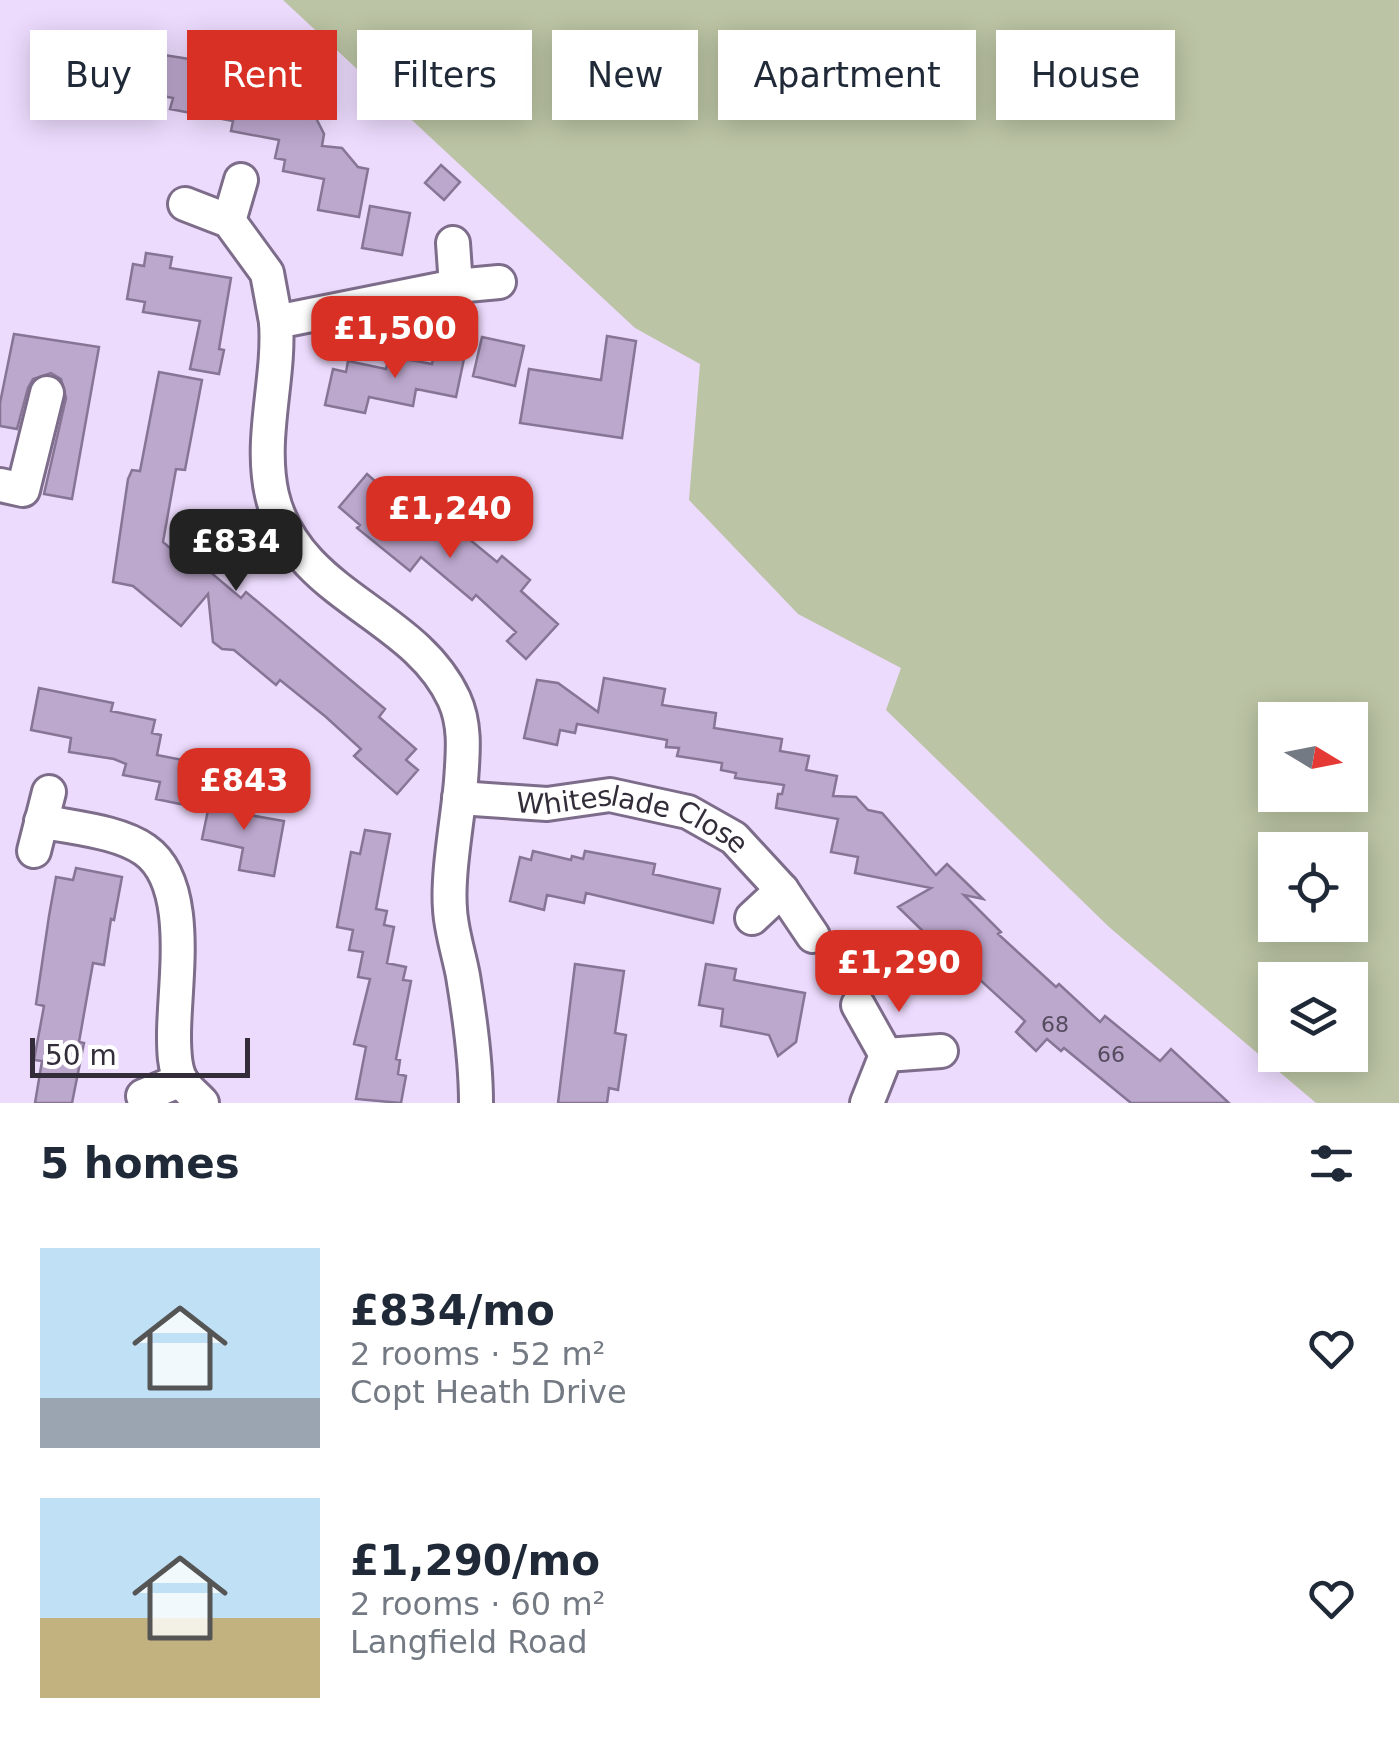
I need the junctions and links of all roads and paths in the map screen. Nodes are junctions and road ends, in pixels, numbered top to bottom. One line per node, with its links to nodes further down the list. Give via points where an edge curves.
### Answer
1 (241, 180): 3 (street)
2 (185, 204): 3 (street)
3 (229, 221): 7 (street, via 267,274)
4 (452, 243): 6 (street)
5 (499, 282): 6 (street)
6 (456, 286): 7 (street)
7 (276, 322): 10 (street, via 269,431 271,492 282,528 306,563 442,677 456,702 464,742)
8 (47, 393): 9 (street, via 24,490)
9 (0, 485)
10 (460, 798): 12 (street, Whiteslade Close, via 547,804 610,795 688,812 734,838); 20 (street, via 449,907 476,1058)
11 (41, 822): 18 (street, via 143,849 172,884 174,1054)
12 (782, 890): 13 (street, Whiteslade Close); 14 (street, Whiteslade Close)
13 (752, 918)
14 (814, 936)
15 (858, 1005): 17 (street)
16 (941, 1051): 17 (street)
17 (886, 1055): 21 (street)
18 (192, 1092): 19 (street)
19 (143, 1096)
20 (476, 1103)
21 (867, 1103)

